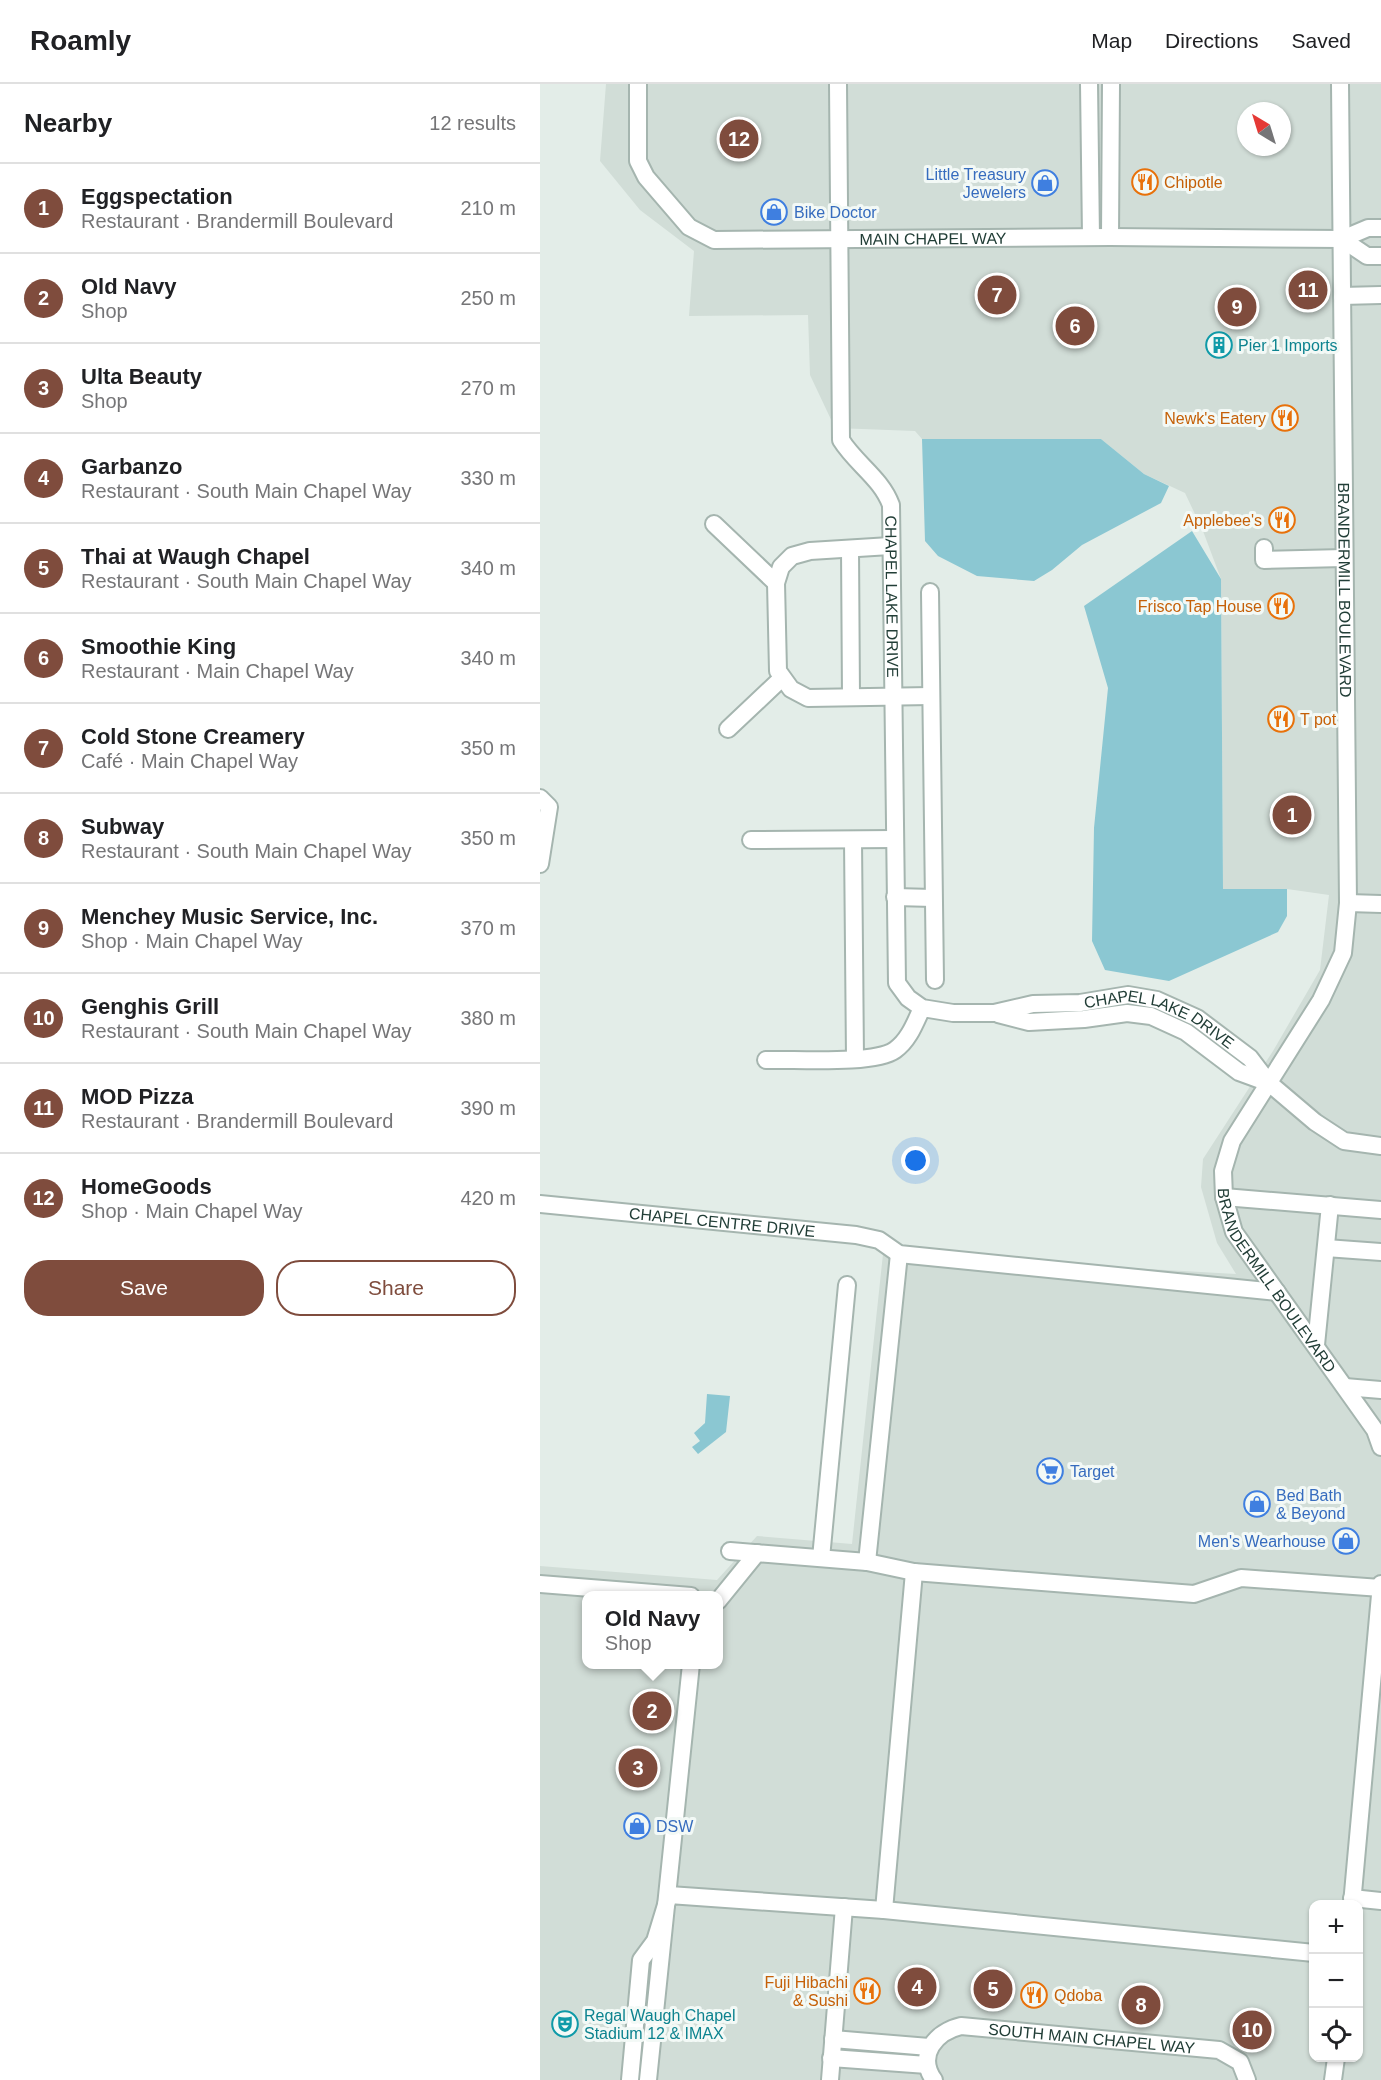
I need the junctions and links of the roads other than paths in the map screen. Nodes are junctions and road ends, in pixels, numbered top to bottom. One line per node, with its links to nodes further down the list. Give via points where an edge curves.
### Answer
1 (638, 84): 10 (street, MAIN CHAPEL WAY, via 638,161 646,177 689,227 714,240)
2 (838, 84): 10 (street, CHAPEL LAKE DRIVE)
3 (1089, 84): 7 (street)
4 (1111, 84): 8 (street)
5 (1340, 84): 9 (street, BRANDERMILL BOULEVARD)
6 (1381, 228): 9 (street, MAIN CHAPEL WAY, via 1368,228)
7 (1091, 237): 8 (street, MAIN CHAPEL WAY); 10 (street, MAIN CHAPEL WAY)
8 (1110, 237): 9 (street, MAIN CHAPEL WAY)
9 (1342, 238): 11 (street, via 1367,256); 13 (street, BRANDERMILL BOULEVARD)
10 (840, 241): 15 (street, CHAPEL LAKE DRIVE, via 841,440 885,489 891,505)
11 (1381, 256)
12 (1381, 295): 13 (street)
13 (1342, 296): 18 (street, BRANDERMILL BOULEVARD)
14 (714, 524): 19 (street)
15 (890, 546): 17 (street); 24 (street, CHAPEL LAKE DRIVE)
16 (1264, 548): 18 (street, via 1264,560)
17 (850, 549): 19 (street, via 792,556 781,567); 23 (street)
18 (1344, 558): 33 (street, BRANDERMILL BOULEVARD)
19 (776, 584): 21 (street, via 778,671)
20 (930, 592): 22 (street)
21 (782, 678): 23 (street, via 791,689 808,698); 25 (street)
22 (931, 696): 24 (street); 32 (street)
23 (851, 697): 24 (street)
24 (893, 697): 27 (street, CHAPEL LAKE DRIVE)
25 (728, 729)
26 (540, 798): 30 (street, via 549,807)
27 (894, 839): 29 (street); 31 (street, CHAPEL LAKE DRIVE)
28 (751, 840): 29 (street)
29 (853, 840): 37 (street)
30 (540, 864)
31 (895, 897): 32 (street); 36 (street, CHAPEL LAKE DRIVE, via 897,983)
32 (933, 898): 35 (street)
33 (1348, 903): 34 (street); 39 (street, BRANDERMILL BOULEVARD, via 1343,953 1321,999)
34 (1381, 904)
35 (935, 980)
36 (922, 1008): 37 (street, via 908,1036 894,1050 877,1058); 39 (street, CHAPEL LAKE DRIVE, via 994,1013 1033,1004 1128,995 1157,1000 1197,1018 1250,1058)
37 (855, 1059): 38 (street)
38 (766, 1060)
39 (1269, 1083): 40 (street, CHAPEL LAKE DRIVE, via 1344,1141); 41 (street, BRANDERMILL BOULEVARD, via 1232,1141 1223,1171)
40 (1381, 1146)
41 (1224, 1197): 43 (street); 49 (street, BRANDERMILL BOULEVARD, via 1233,1232)
42 (540, 1204): 47 (street, CHAPEL CENTRE DRIVE, via 856,1235 879,1240)
43 (1330, 1205): 44 (street); 45 (street)
44 (1381, 1209)
45 (1326, 1248): 46 (street); 50 (street)
46 (1381, 1252)
47 (899, 1254): 49 (street); 57 (street)
48 (847, 1285): 56 (street)
49 (1277, 1292): 50 (street, BRANDERMILL BOULEVARD)
50 (1316, 1345): 51 (street, BRANDERMILL BOULEVARD)
51 (1346, 1387): 52 (street); 53 (street, BRANDERMILL BOULEVARD)
52 (1381, 1390)
53 (1380, 1444)
54 (730, 1551): 55 (street)
55 (757, 1553): 56 (street); 62 (street)
56 (821, 1558): 57 (street)
57 (867, 1562): 58 (street)
58 (914, 1572): 60 (street, via 1194,1594 1241,1578); 70 (street)
59 (540, 1584): 61 (street)
60 (1381, 1586): 64 (street)
61 (628, 1591)
62 (723, 1594)
63 (691, 1669): 65 (street)
64 (1375, 1713): 66 (street)
65 (669, 1895): 69 (street); 77 (street, via 655,1941 641,1960); 78 (street)
66 (1352, 1900)
67 (1363, 1901): 68 (street)
68 (1381, 1901)
69 (844, 1906): 70 (street); 72 (street)
70 (884, 1910): 71 (street)
71 (1309, 1952)
72 (833, 2038): 73 (street); 74 (street)
73 (929, 2047): 76 (street); 81 (street, SOUTH MAIN CHAPEL WAY, via 946,2030 960,2026 1219,2050 1240,2062)
74 (831, 2058): 76 (street); 79 (street)
75 (1335, 2062): 82 (street)
76 (927, 2065): 80 (street)
77 (630, 2080)
78 (648, 2080)
79 (830, 2080)
80 (934, 2080)
81 (1247, 2080)
82 (1333, 2080)

